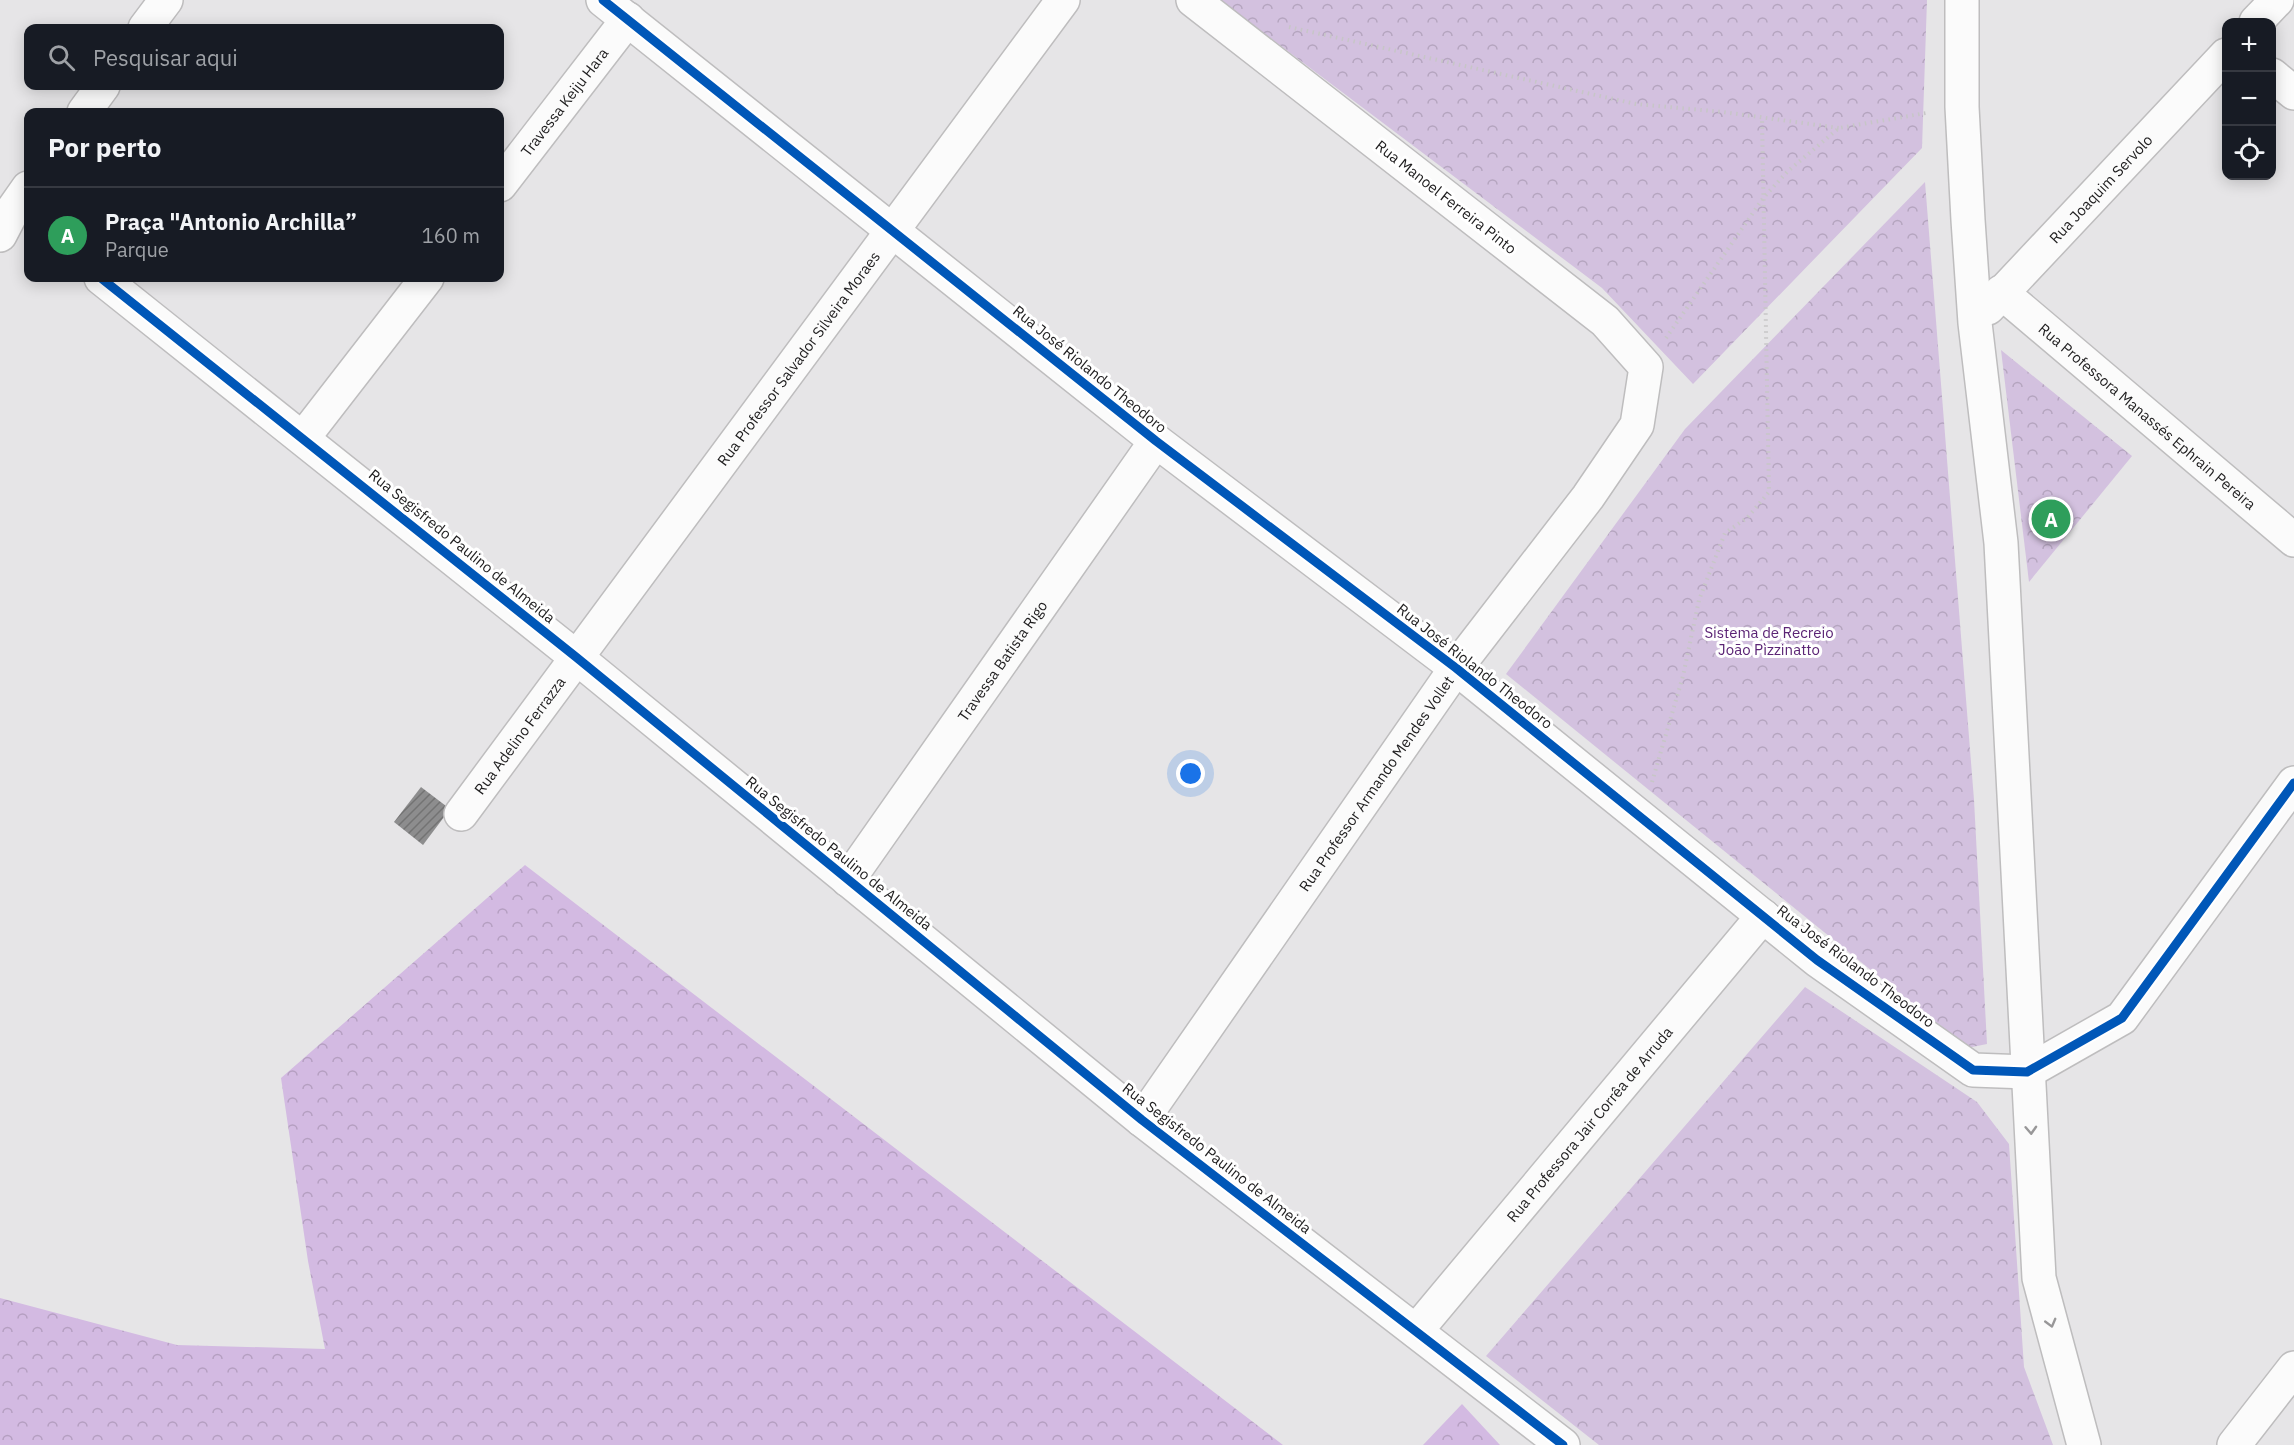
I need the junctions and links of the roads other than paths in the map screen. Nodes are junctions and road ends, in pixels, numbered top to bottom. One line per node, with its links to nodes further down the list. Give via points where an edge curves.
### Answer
1 (166, 0): 8 (street)
2 (1063, 0): 15 (street, Rua Professor Salvador Silveira Moraes)
3 (1192, 0): 20 (street, Rua Manoel Ferreira Pinto, via 1605,321 1646,367)
4 (1962, 0): 19 (street, via 1962,107)
5 (2277, 0): 7 (street)
6 (616, 10): 14 (street, Travessa Keiju Hara); 15 (street, Rua José Riolando Theodoro)
7 (2260, 18)
8 (148, 24)
9 (2222, 59): 18 (street, Rua Joaquim Servolo)
10 (2276, 79): 12 (street)
11 (100, 90): 13 (street)
12 (2294, 93)
13 (87, 108)
14 (504, 179)
15 (892, 230): 22 (street, Rua José Riolando Theodoro); 24 (street, Rua Professor Salvador Silveira Moraes)
16 (106, 282): 21 (street, Rua Segisfredo Paulino de Almeida)
17 (424, 282): 21 (street)
18 (2001, 292): 19 (street, Rua Joaquim Servolo); 23 (street, Rua Professora Manassés Ephrain Pereira)
19 (1975, 323): 30 (street, via 2001,543)
20 (1637, 425): 25 (street, Rua Professor Armando Mendes Vollet, via 1588,497)
21 (303, 438): 24 (street, Rua Segisfredo Paulino de Almeida)
22 (1156, 441): 25 (street, Rua José Riolando Theodoro); 28 (street, Travessa Batista Rigo)
23 (2294, 540)
24 (576, 657): 27 (street, Rua Adelino Ferrazza); 28 (street, Rua Segisfredo Paulino de Almeida)
25 (1456, 668): 29 (street, Rua José Riolando Theodoro); 31 (street, Rua Professor Armando Mendes Vollet)
26 (2294, 783): 30 (street, via 2121,1018)
27 (461, 814)
28 (848, 880): 31 (street, Rua Segisfredo Paulino de Almeida)
29 (1763, 916): 30 (street, Rua José Riolando Theodoro, via 1817,960 1973,1070); 32 (street, Rua Professora Jair Corrêa de Arruda)
30 (2027, 1072): 35 (street, one-way to 35, via 2039,1278)
31 (1142, 1120): 32 (street, Rua Segisfredo Paulino de Almeida)
32 (1416, 1331): 34 (street, Rua Segisfredo Paulino de Almeida)
33 (2294, 1368): 36 (street)
34 (1563, 1445)
35 (2084, 1445)
36 (2234, 1445)

